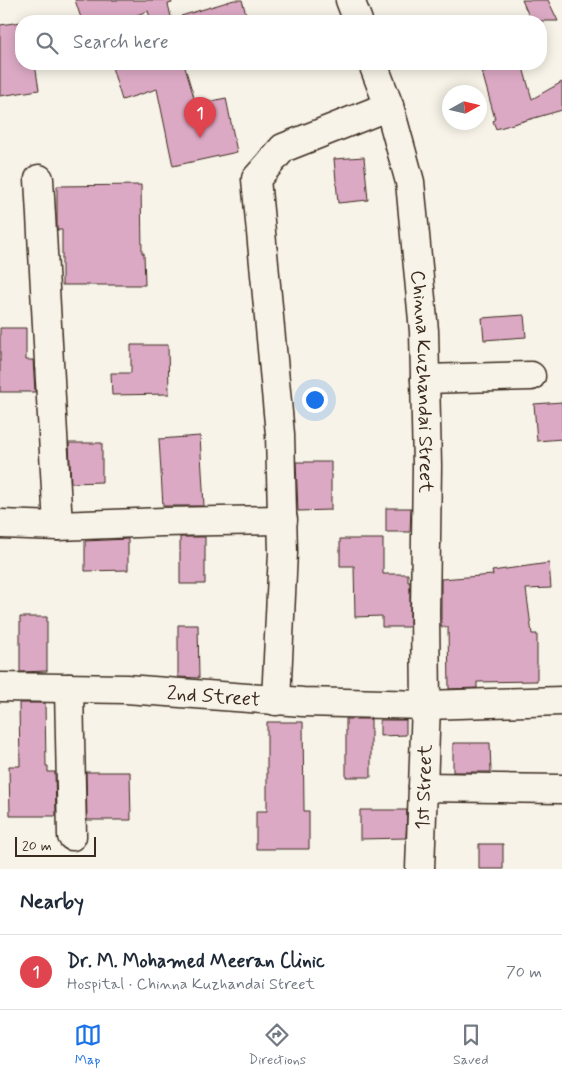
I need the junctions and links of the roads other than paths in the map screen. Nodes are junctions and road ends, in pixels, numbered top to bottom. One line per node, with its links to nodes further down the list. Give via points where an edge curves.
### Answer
1 (350, 0): 2 (street)
2 (356, 15)
3 (375, 70): 4 (street, Chinna Kuzhandai Street)
4 (389, 106): 7 (street, Chinna Kuzhandai Street, via 410,182 424,331); 8 (street, via 284,148 256,179 280,434)
5 (38, 179): 10 (street)
6 (531, 376): 7 (street)
7 (425, 379): 15 (street, Chinna Kuzhandai Street)
8 (282, 520): 10 (street); 13 (street)
9 (0, 524): 10 (street)
10 (58, 526)
11 (0, 687): 12 (street, 2nd Street)
12 (70, 688): 13 (street, 2nd Street, via 126,689); 18 (street)
13 (276, 701): 15 (street, 2nd Street)
14 (562, 701): 15 (street, 2nd Street)
15 (426, 705): 16 (street, 1st Street)
16 (423, 787): 17 (street); 19 (street, 1st Street)
17 (562, 789)
18 (72, 836)
19 (420, 869)

